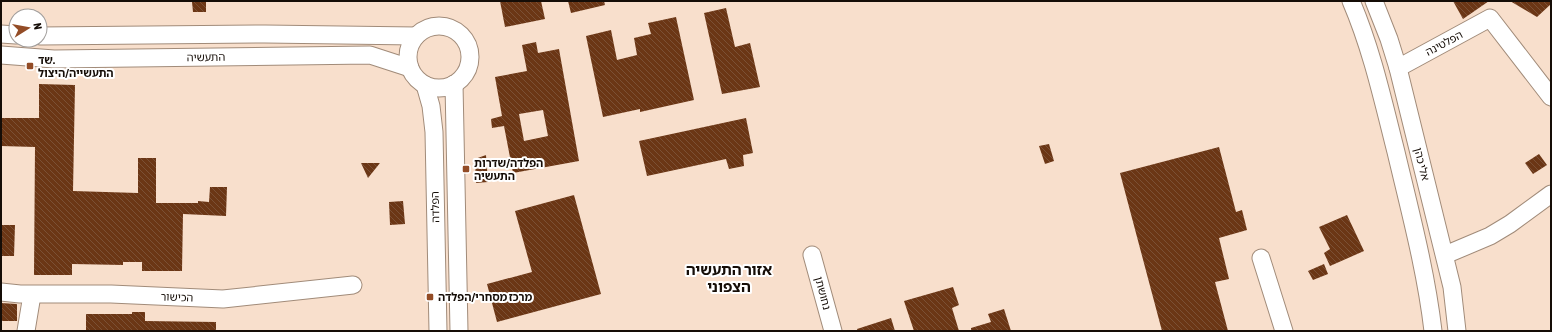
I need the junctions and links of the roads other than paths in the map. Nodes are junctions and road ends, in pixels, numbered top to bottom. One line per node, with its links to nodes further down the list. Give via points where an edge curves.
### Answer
1 (1351, 1): 23 (street, אלי כהן, via 1375,69 1416,233)
2 (1374, 1): 7 (street, אלי כהן)
3 (48, 36): 4 (street, התעשיה)
4 (416, 36): 6 (street, via 408,51); 8 (street, via 423,30 440,26 456,31 462,37 469,50 470,62 464,75)
5 (1, 55): 6 (street, התעשיה, via 54,59 370,55)
6 (410, 68): 9 (street)
7 (1398, 68): 10 (street, הפלטינה, via 1490,18); 13 (street, אלי כהן)
8 (454, 84): 9 (street, via 444,88); 20 (street, הפלדה)
9 (425, 85): 19 (street, הפלדה, via 434,132)
10 (1551, 96)
11 (1551, 194): 13 (street, via 1490,236)
12 (812, 255): 21 (street, נחושתן)
13 (1445, 255): 24 (street, אלי כהן)
14 (1261, 258): 22 (street)
15 (353, 286): 17 (street, הכישור, via 223,298 111,294)
16 (1, 292): 17 (street, הכישור)
17 (32, 295): 18 (street)
18 (26, 331)
19 (438, 331)
20 (459, 331)
21 (833, 331)
22 (1284, 331)
23 (1433, 331)
24 (1457, 331)

